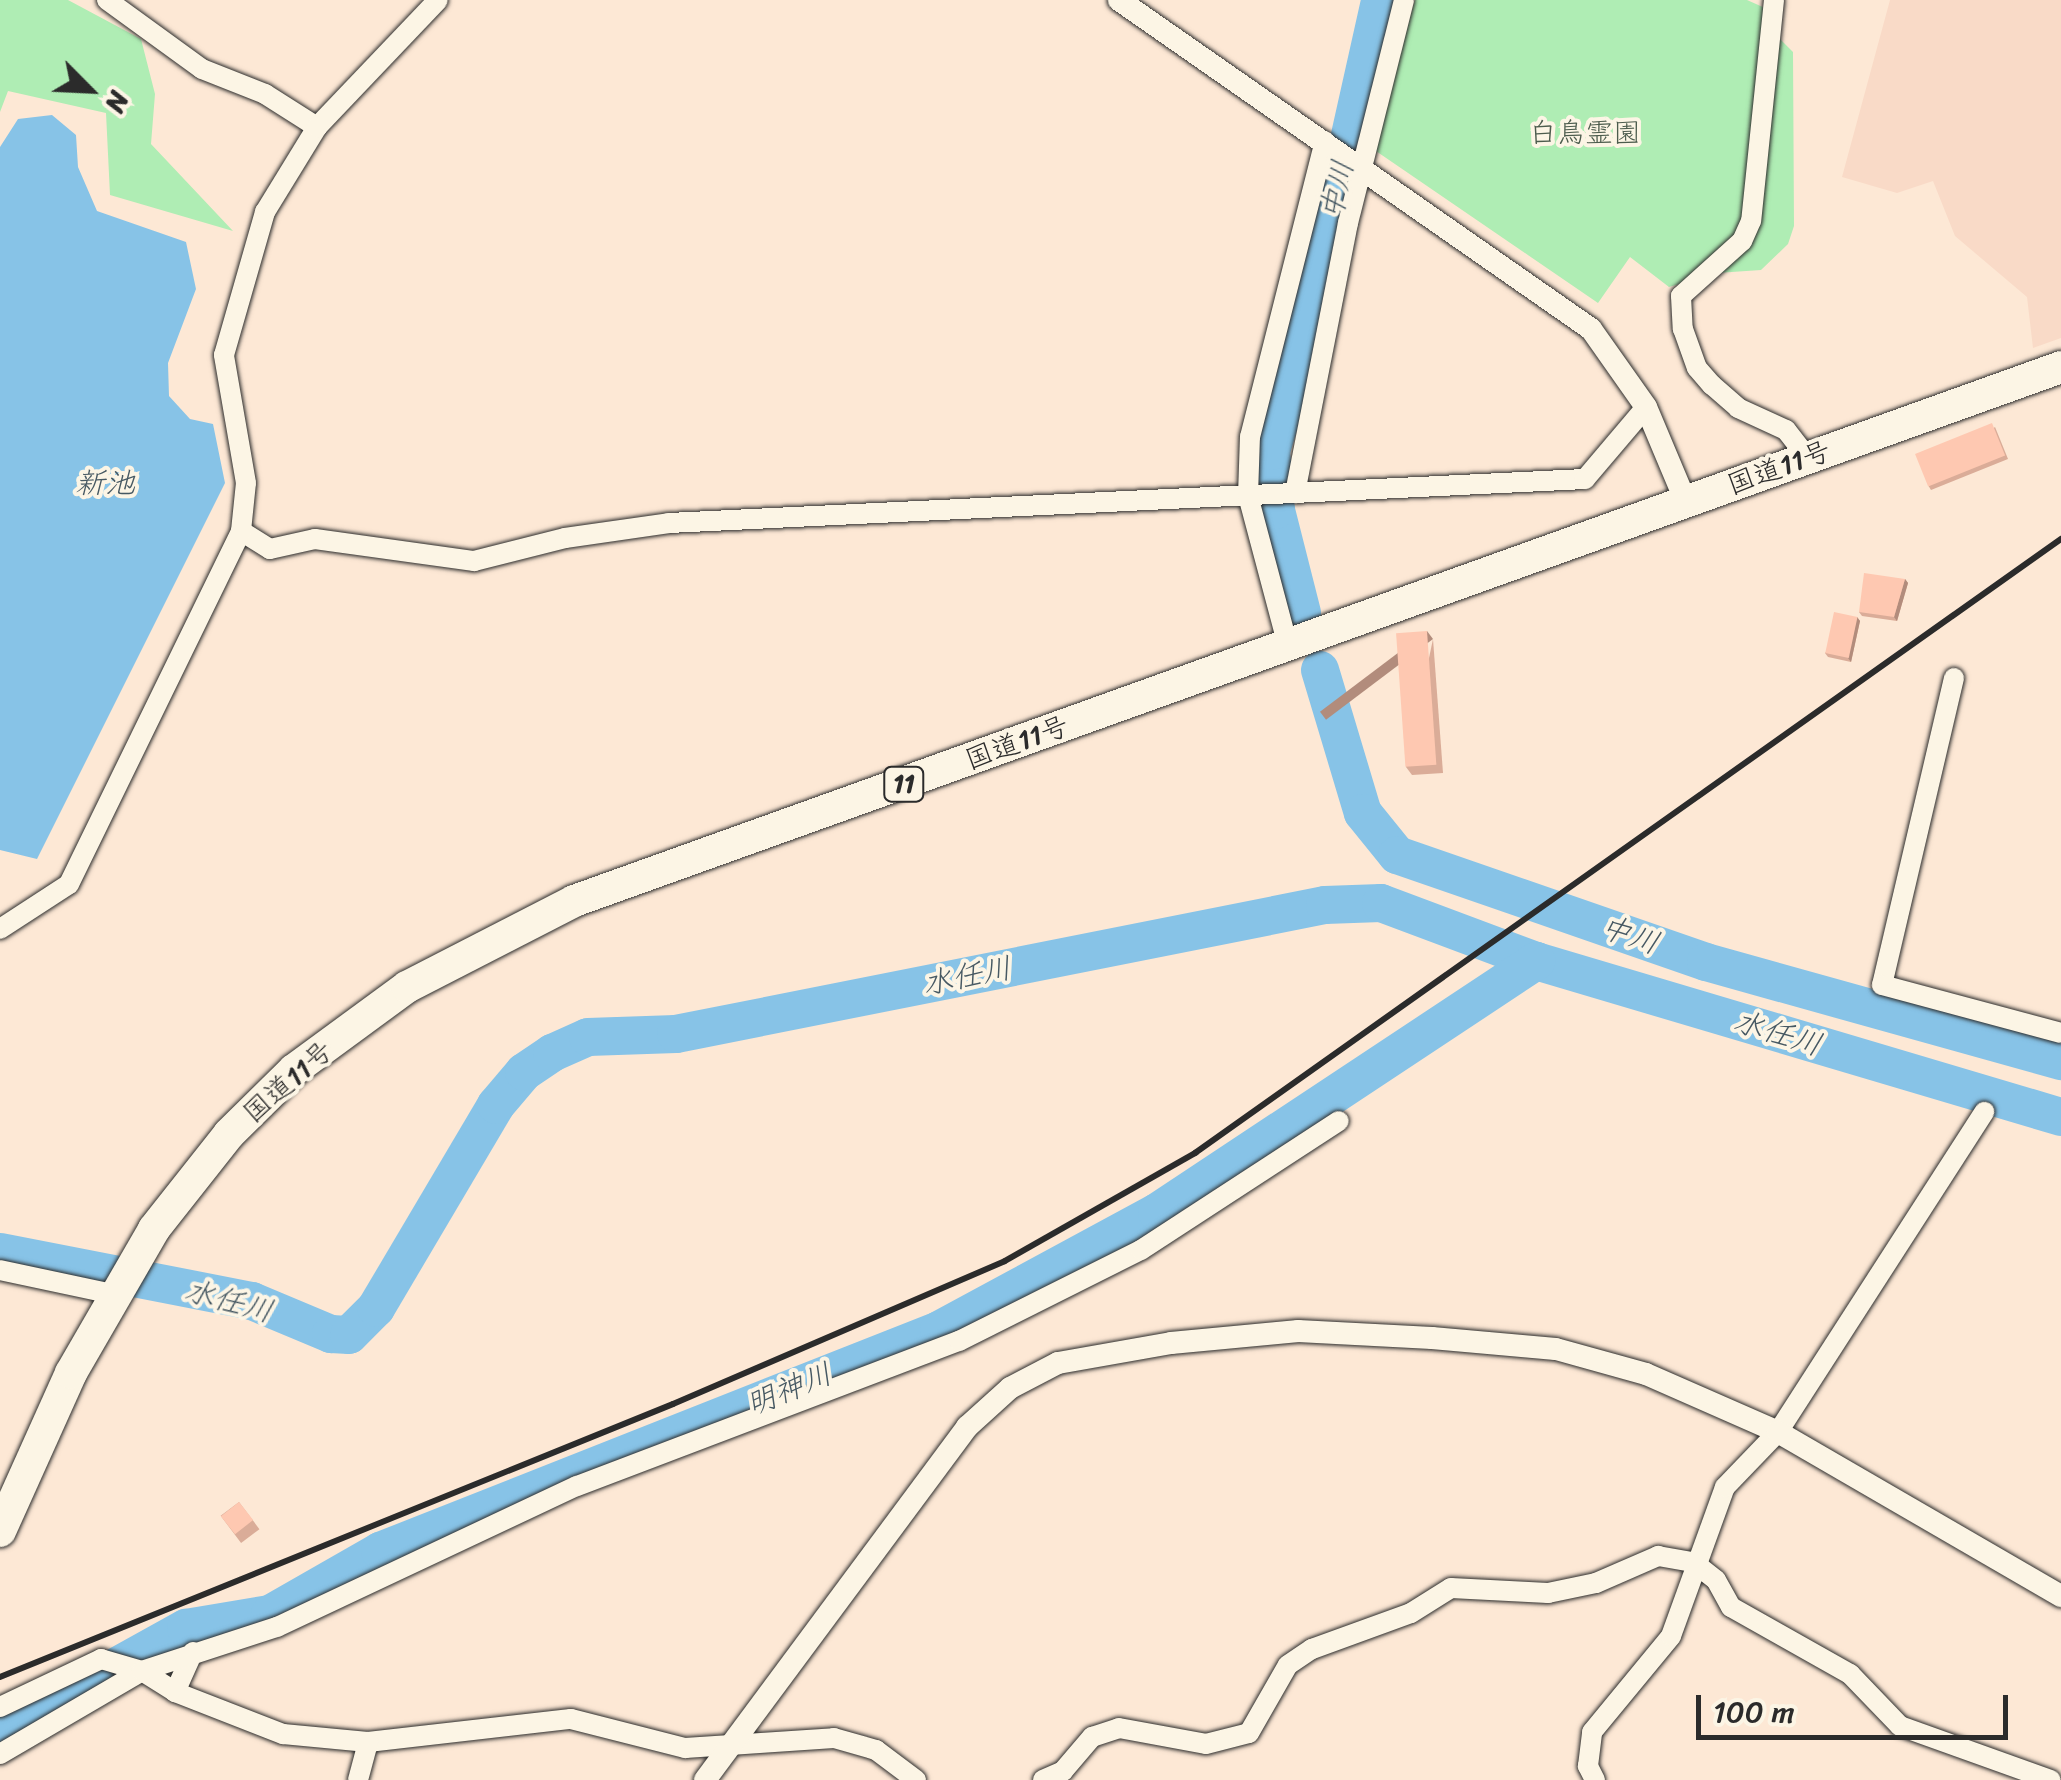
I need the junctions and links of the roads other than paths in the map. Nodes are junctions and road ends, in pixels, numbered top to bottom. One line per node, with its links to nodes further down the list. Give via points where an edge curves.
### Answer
1 (107, 0): 6 (street, via 202,69 265,94)
2 (438, 0): 6 (street)
3 (1119, 0): 7 (street)
4 (1404, 0): 8 (street)
5 (1774, 0): 11 (street, via 1751,222 1742,242 1681,296 1682,329 1697,368 1712,384 1738,408 1786,430)
6 (317, 127): 15 (street, via 265,212 224,355 246,483)
7 (1325, 141): 8 (street); 13 (street, via 1250,437)
8 (1363, 167): 10 (street, via 1591,329); 12 (street)
9 (2061, 368): 11 (highway, 国道11号 / 11)
10 (1646, 407): 12 (street, via 1585,479); 14 (street)
11 (1808, 458): 14 (highway, 国道11号 / 11)
12 (1296, 493): 13 (street)
13 (1252, 496): 15 (street, via 669,523 565,538 474,561 315,539 270,549); 16 (street)
14 (1686, 502): 16 (highway, 国道11号 / 11)
15 (241, 531): 18 (street, via 69,884)
16 (1288, 646): 23 (highway, 国道11号 / 11, via 574,901 407,987 294,1070 230,1134 154,1229)
17 (1954, 678): 19 (street, via 1882,985)
18 (0, 929)
19 (2061, 1033)
20 (1984, 1112): 24 (street)
21 (1339, 1120): 28 (street, via 1141,1250 959,1341 576,1486 276,1627)
22 (0, 1270): 23 (street)
23 (113, 1294): 25 (highway, 国道11号 / 11)
24 (1778, 1432): 26 (street, via 1725,1487); 27 (street); 33 (street, via 1646,1374 1556,1350 1432,1338 1298,1331 1058,1363 1010,1388 967,1427)
25 (0, 1531)
26 (1693, 1562): 38 (street, via 1658,1556 1596,1583 1548,1593 1451,1588 1411,1613 1312,1649 1288,1665 1249,1733 1206,1744 1119,1728 1092,1737 1063,1771); 39 (street, via 1670,1636 1592,1732 1588,1766); 40 (street, via 1716,1580 1731,1607 1838,1666 1900,1726)
27 (2061, 1596)
28 (192, 1652): 29 (street); 30 (street)
29 (142, 1671): 30 (street); 31 (street, via 100,1658); 34 (street)
30 (175, 1692): 32 (street, via 283,1734)
31 (0, 1707)
32 (368, 1742): 33 (street, via 571,1719 685,1748); 35 (street)
33 (731, 1746): 36 (street); 37 (street, via 834,1738 876,1750)
34 (0, 1754)
35 (358, 1780)
36 (704, 1780)
37 (916, 1780)
38 (1042, 1780)
39 (1596, 1780)
40 (2052, 1780)

